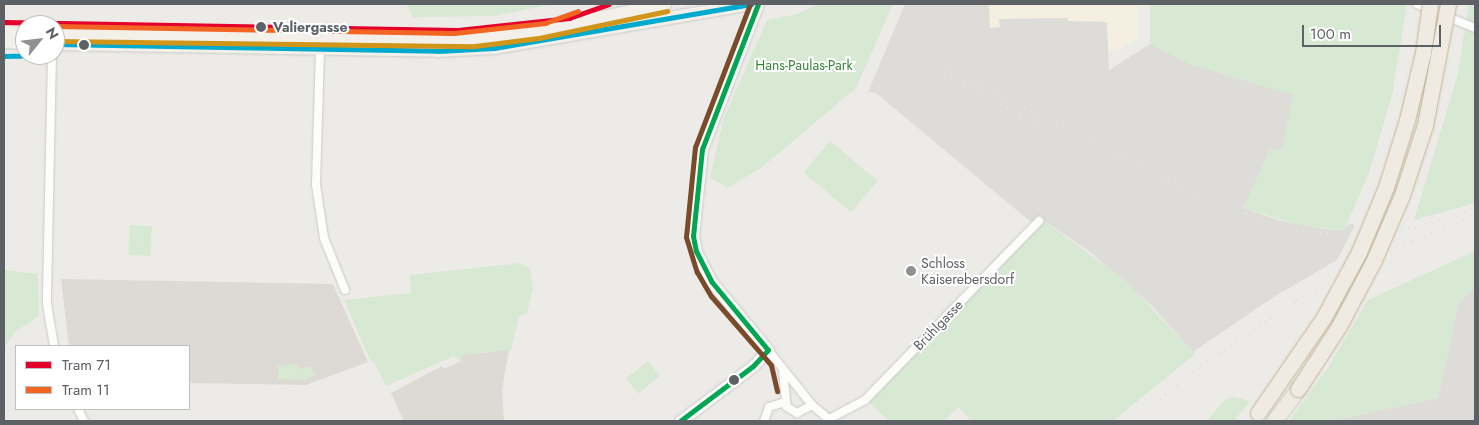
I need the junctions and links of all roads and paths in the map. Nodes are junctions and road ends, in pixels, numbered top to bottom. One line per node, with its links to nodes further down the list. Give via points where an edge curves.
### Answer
1 (665, 4): 8 (main road, via 537,31 475,39)
2 (751, 4): 10 (main road, via 494,48)
3 (758, 4): 15 (street, via 702,149 693,236 710,281)
4 (1417, 4): 7 (street)
5 (1430, 4): 19 (highway, bridge, via 1423,53 1407,120 1386,187 1359,252 1324,317)
6 (1448, 4): 23 (highway, bridge, via 1425,125 1402,196 1374,260 1339,326)
7 (1475, 28)
8 (65, 33)
9 (65, 44): 10 (main road)
10 (320, 50): 13 (street, via 316,185 324,238)
11 (52, 65): 14 (street, via 47,296)
12 (1039, 221): 20 (street, Brühlgasse, via 865,400)
13 (345, 290)
14 (54, 345)
15 (768, 350): 16 (street); 21 (street, via 753,366)
16 (783, 370): 17 (street); 18 (street)
17 (785, 402): 18 (street, via 797,413); 22 (street, via 769,406)
18 (812, 405): 20 (street)
19 (1254, 417)
20 (830, 420)
21 (680, 421)
22 (764, 421)
23 (1274, 421)

